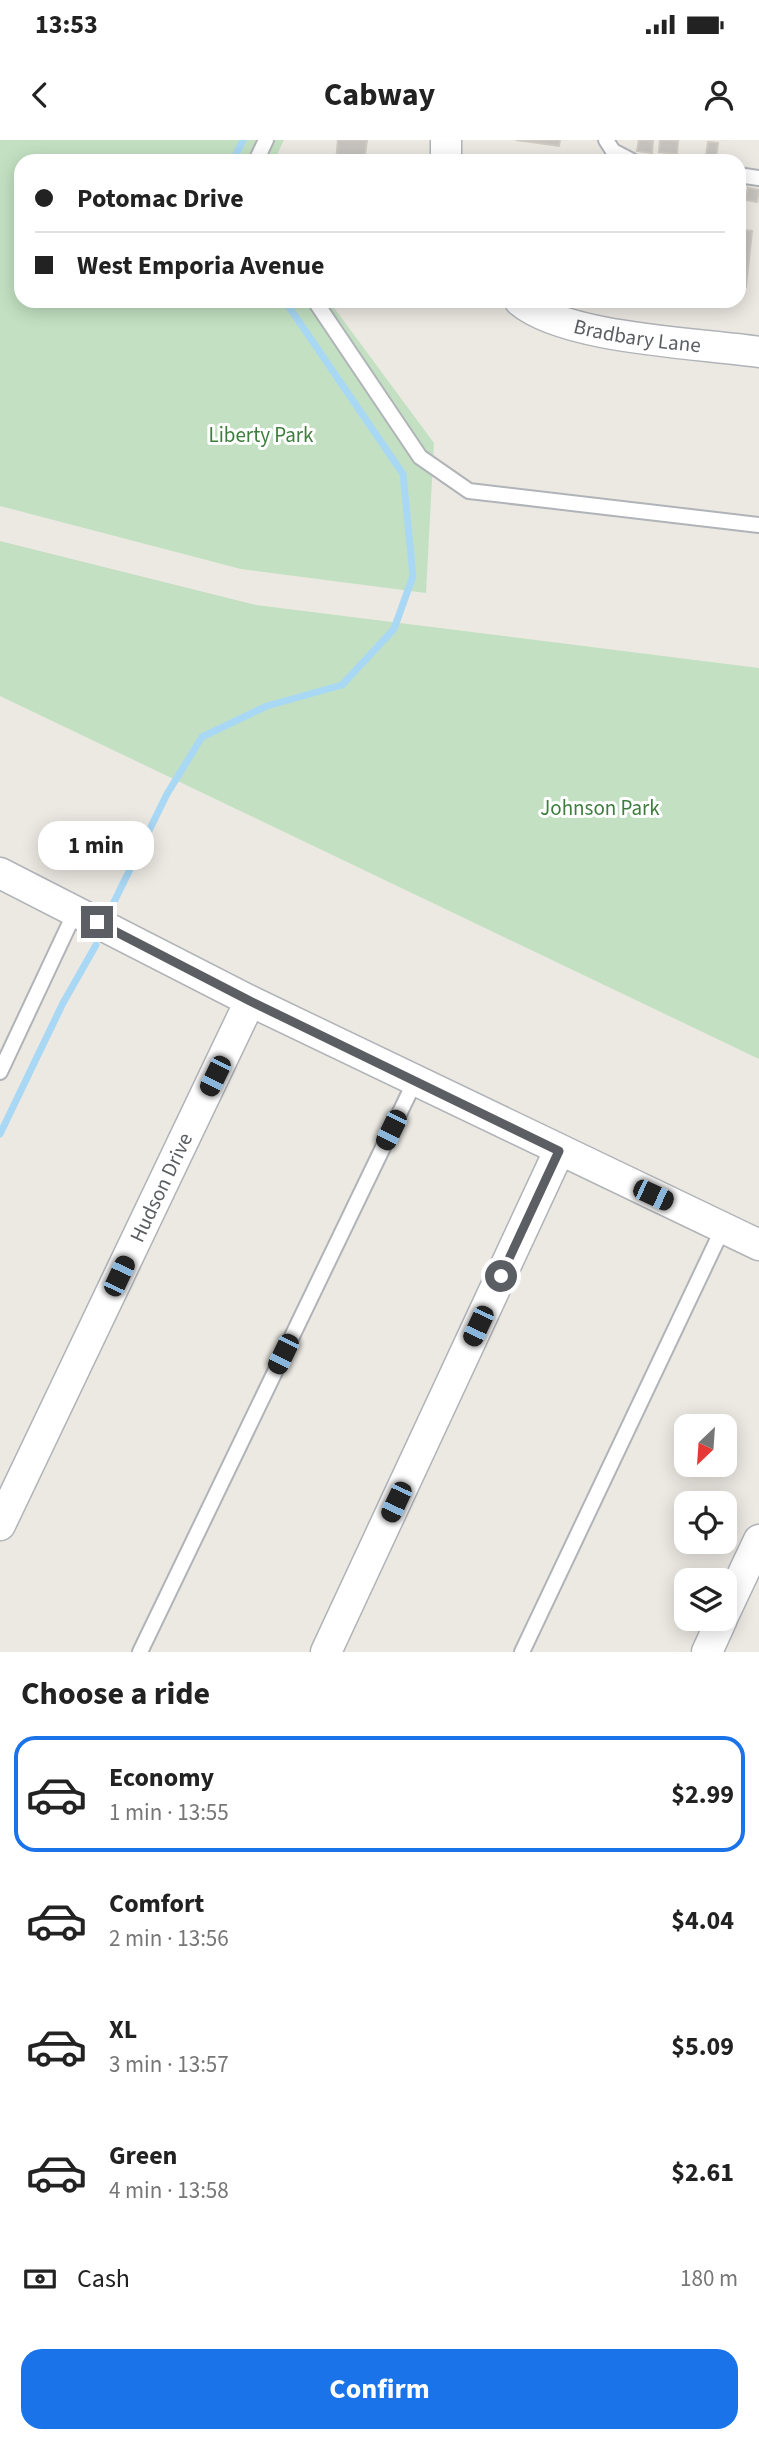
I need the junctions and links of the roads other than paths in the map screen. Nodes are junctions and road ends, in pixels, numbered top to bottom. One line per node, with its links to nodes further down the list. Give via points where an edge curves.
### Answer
1 (606, 140): 2 (lane)
2 (618, 154)
3 (320, 308): 6 (lane, via 420,457 469,491)
4 (533, 308): 5 (street, Bradbary Lane, via 559,322 603,332)
5 (759, 352)
6 (759, 525)
7 (0, 873): 8 (street)
8 (76, 910): 9 (street); 10 (lane)
9 (250, 1001): 11 (street); 15 (street, Hudson Drive)
10 (0, 1072)
11 (415, 1081): 12 (street); 19 (lane)
12 (559, 1151): 13 (street); 20 (street)
13 (723, 1228): 14 (street); 21 (lane)
14 (759, 1245)
15 (0, 1525)
16 (759, 1540): 17 (street)
17 (737, 1587)
18 (717, 1631): 22 (street)
19 (139, 1652)
20 (326, 1652)
21 (522, 1652)
22 (707, 1652)

